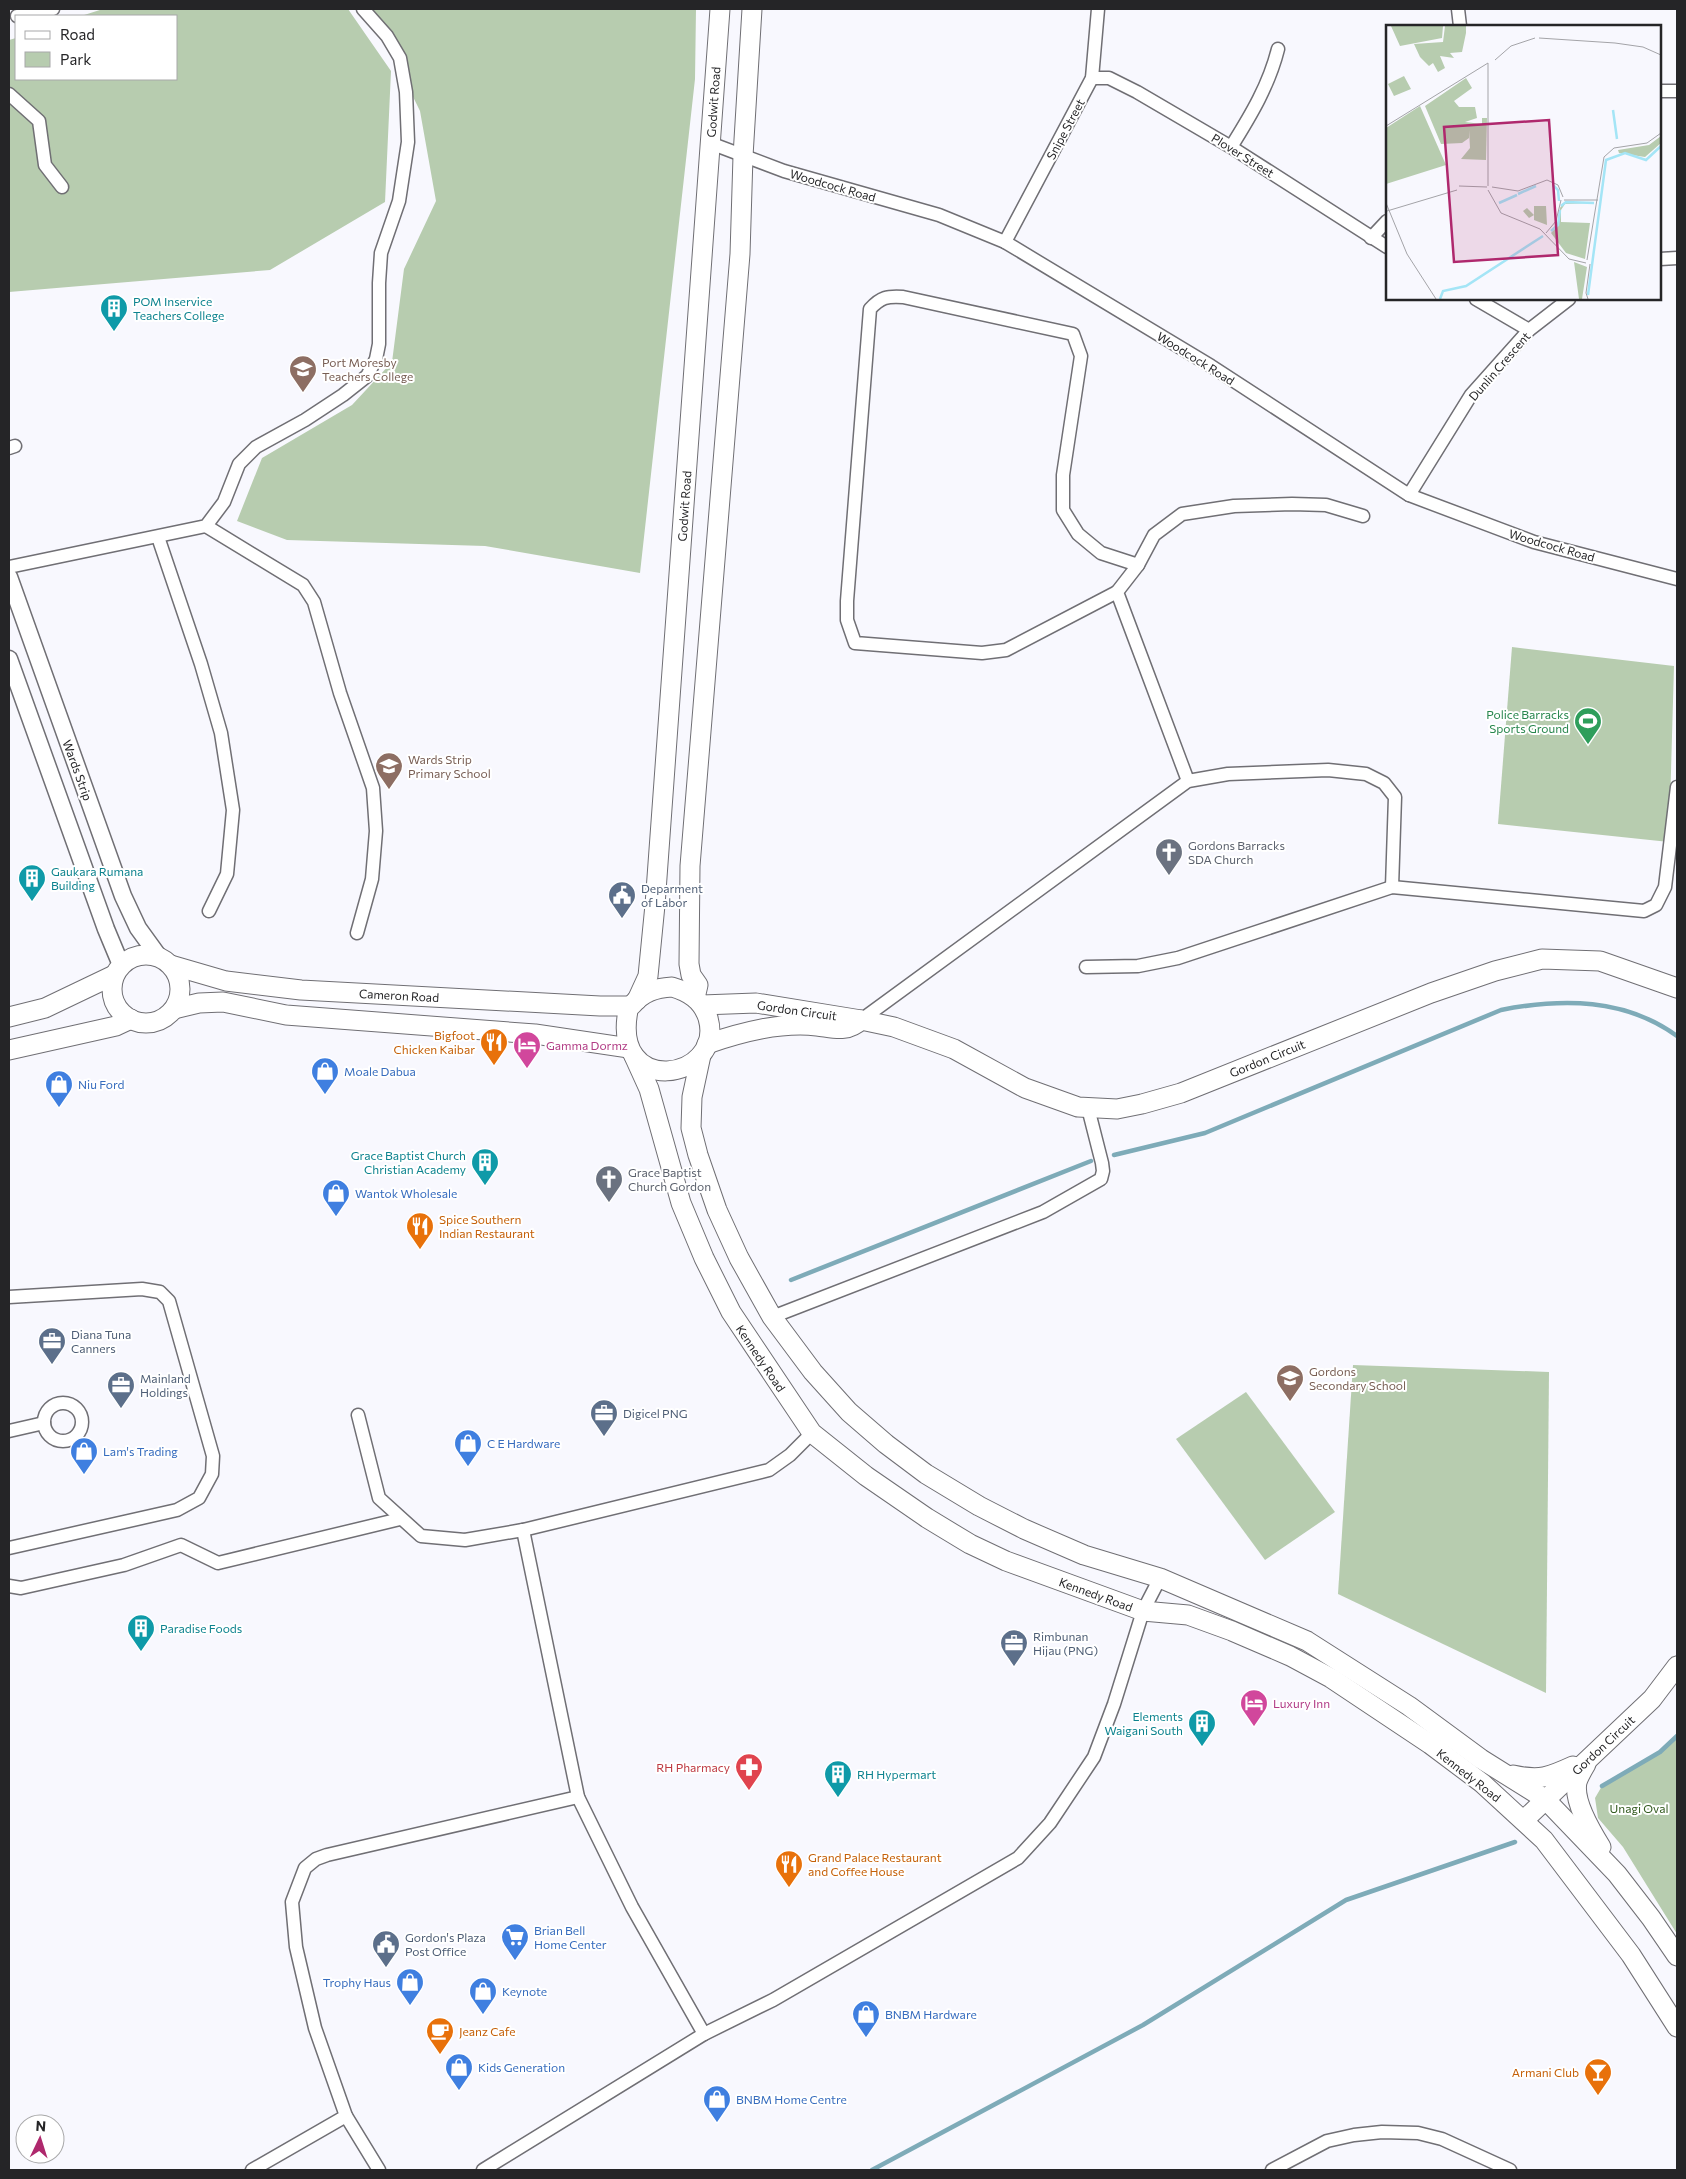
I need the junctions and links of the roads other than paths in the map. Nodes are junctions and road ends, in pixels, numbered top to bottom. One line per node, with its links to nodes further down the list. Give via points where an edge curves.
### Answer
1 (54, 9): 7 (street)
2 (363, 9): 29 (street, via 387,36 400,58 406,92 408,142 399,202 381,253 376,359 367,376 343,395 256,447 239,464 224,502)
3 (720, 9): 14 (main road, Godwit Road)
4 (752, 9): 16 (main road)
5 (1098, 9): 10 (street, Snipe Street)
6 (1458, 9): 8 (street)
7 (31, 15)
8 (1460, 25)
9 (1278, 49): 15 (street, via 1267,84)
10 (1092, 78): 15 (street, Plover Street, via 1109,78 1120,83); 20 (street, Snipe Street)
11 (1677, 90): 12 (street)
12 (1661, 91)
13 (9, 94): 17 (street, via 39,121 45,165)
14 (710, 143): 16 (street, Woodcock Road); 47 (main road, Godwit Road, via 655,905 648,976)
15 (1231, 147): 19 (street, Plover Street)
16 (743, 156): 20 (street, Woodcock Road, via 938,215); 46 (main road, via 740,254 690,866 689,956 691,975 698,985)
17 (62, 187)
18 (1386, 222): 19 (street)
19 (1371, 238): 21 (street, Plover Street)
20 (1005, 242): 27 (street, Woodcock Road, via 1211,366)
21 (1386, 246)
22 (1677, 258): 23 (street)
23 (1661, 259)
24 (1478, 300): 26 (street)
25 (1568, 300): 26 (street, Dunlin Crescent)
26 (1529, 330): 27 (street, Dunlin Crescent, via 1471,395)
27 (1409, 495): 34 (street, Woodcock Road, via 1534,542)
28 (1363, 516): 31 (street, via 1326,505 1292,504 1234,506 1182,514 1154,535)
29 (206, 526): 30 (street); 41 (street, via 303,585 314,602 373,788 376,831 372,879)
30 (158, 537): 32 (street); 40 (street, via 221,733 233,810 227,874)
31 (1138, 565): 35 (street); 35 (street, via 1101,553 1078,534 1063,510 1063,475 1081,356 1073,334 903,297 880,299 870,309 847,600 847,620 855,643 982,653 1006,650)
32 (9, 567)
33 (9, 577): 42 (street, Wards Strip, via 123,896 138,928)
34 (1677, 579)
35 (1117, 592): 37 (street)
36 (9, 658): 44 (street)
37 (1188, 781): 39 (street, via 1228,774 1328,770 1366,774 1384,783 1395,797); 51 (street)
38 (1677, 787): 39 (street, via 1664,887 1656,905 1644,911)
39 (1392, 887): 43 (street, via 1178,958 1138,966)
40 (209, 911)
41 (357, 933)
42 (165, 961): 44 (main road, via 151,955 135,956); 47 (main road, Cameron Road, via 226,981 301,990 600,1006); 48 (main road, via 177,975 180,986)
43 (1086, 967)
44 (118, 970): 49 (main road, via 45,1008); 50 (main road, via 112,985 116,1006)
45 (1677, 988): 55 (main road, Gordon Circuit, via 1600,960 1542,959 1431,993 1181,1093 1116,1109)
46 (698, 1002): 47 (main road, via 684,991 666,988 647,992); 51 (main road, Gordon Circuit, via 756,1003); 52 (main road, via 709,1028)
47 (633, 1003): 54 (main road, via 624,1030)
48 (174, 1009): 50 (main road, via 162,1019 152,1022); 54 (main road, via 198,1003 223,1002 286,1015 535,1034)
49 (9, 1017)
50 (132, 1020): 53 (main road)
51 (861, 1020): 52 (main road, Gordon Circuit, via 840,1030 799,1025 742,1032); 55 (main road, Gordon Circuit, via 938,1042 1025,1088)
52 (704, 1049): 54 (main road, via 692,1064 668,1072 644,1065); 57 (main road, Kennedy Road, via 692,1098 691,1128 717,1210)
53 (9, 1050)
54 (632, 1052): 61 (main road, Kennedy Road, via 649,1089 681,1203 704,1258 731,1312)
55 (1088, 1108): 57 (street, via 1102,1163 1101,1179 1044,1212)
56 (9, 1297): 64 (street, via 142,1290 160,1292 169,1301 213,1456 212,1474 198,1498 177,1510)
57 (772, 1317): 65 (main road, Kennedy Road, via 813,1372 850,1412 926,1474 1024,1530 1084,1555)
58 (358, 1415): 62 (street, via 379,1498)
59 (44, 1423): 60 (street)
60 (9, 1432)
61 (812, 1433): 63 (street, via 769,1470); 67 (main road, Kennedy Road, via 866,1476 970,1544 1006,1561)
62 (400, 1519): 63 (street, via 422,1536 450,1540); 66 (street, via 218,1563 181,1545 124,1565 21,1588)
63 (523, 1530): 71 (street)
64 (9, 1548)
65 (1160, 1578): 67 (street); 69 (main road, Kennedy Road, via 1307,1641 1410,1706)
66 (9, 1586)
67 (1143, 1612): 73 (main road, Kennedy Road, via 1188,1615 1232,1630 1315,1669 1430,1744); 77 (street, via 1094,1757 1050,1823 1018,1858 772,2000)
68 (1677, 1666): 70 (main road, Gordon Circuit, via 1652,1699)
69 (1481, 1760): 70 (main road, via 1504,1772 1530,1779 1545,1778); 72 (main road, Kennedy Road)
70 (1588, 1760): 72 (main road, Gordon Circuit); 74 (main road, via 1577,1782 1584,1820)
71 (578, 1797): 77 (street, via 632,1907); 78 (street, via 328,1855 305,1868 292,1902 296,1947 315,2028)
72 (1545, 1798): 73 (main road, Gordon Circuit); 74 (main road, Kennedy Road)
73 (1524, 1820): 76 (main road, Kennedy Road, via 1544,1840 1596,1907)
74 (1617, 1874): 75 (main road, Kennedy Road)
75 (1677, 1956)
76 (1677, 2027)
77 (704, 2034): 81 (street)
78 (346, 2116): 79 (street); 80 (street)
79 (252, 2170)
80 (379, 2170)
81 (483, 2170)
82 (1272, 2170): 83 (street, via 1327,2141 1382,2132 1418,2133 1442,2139)
83 (1510, 2170)

